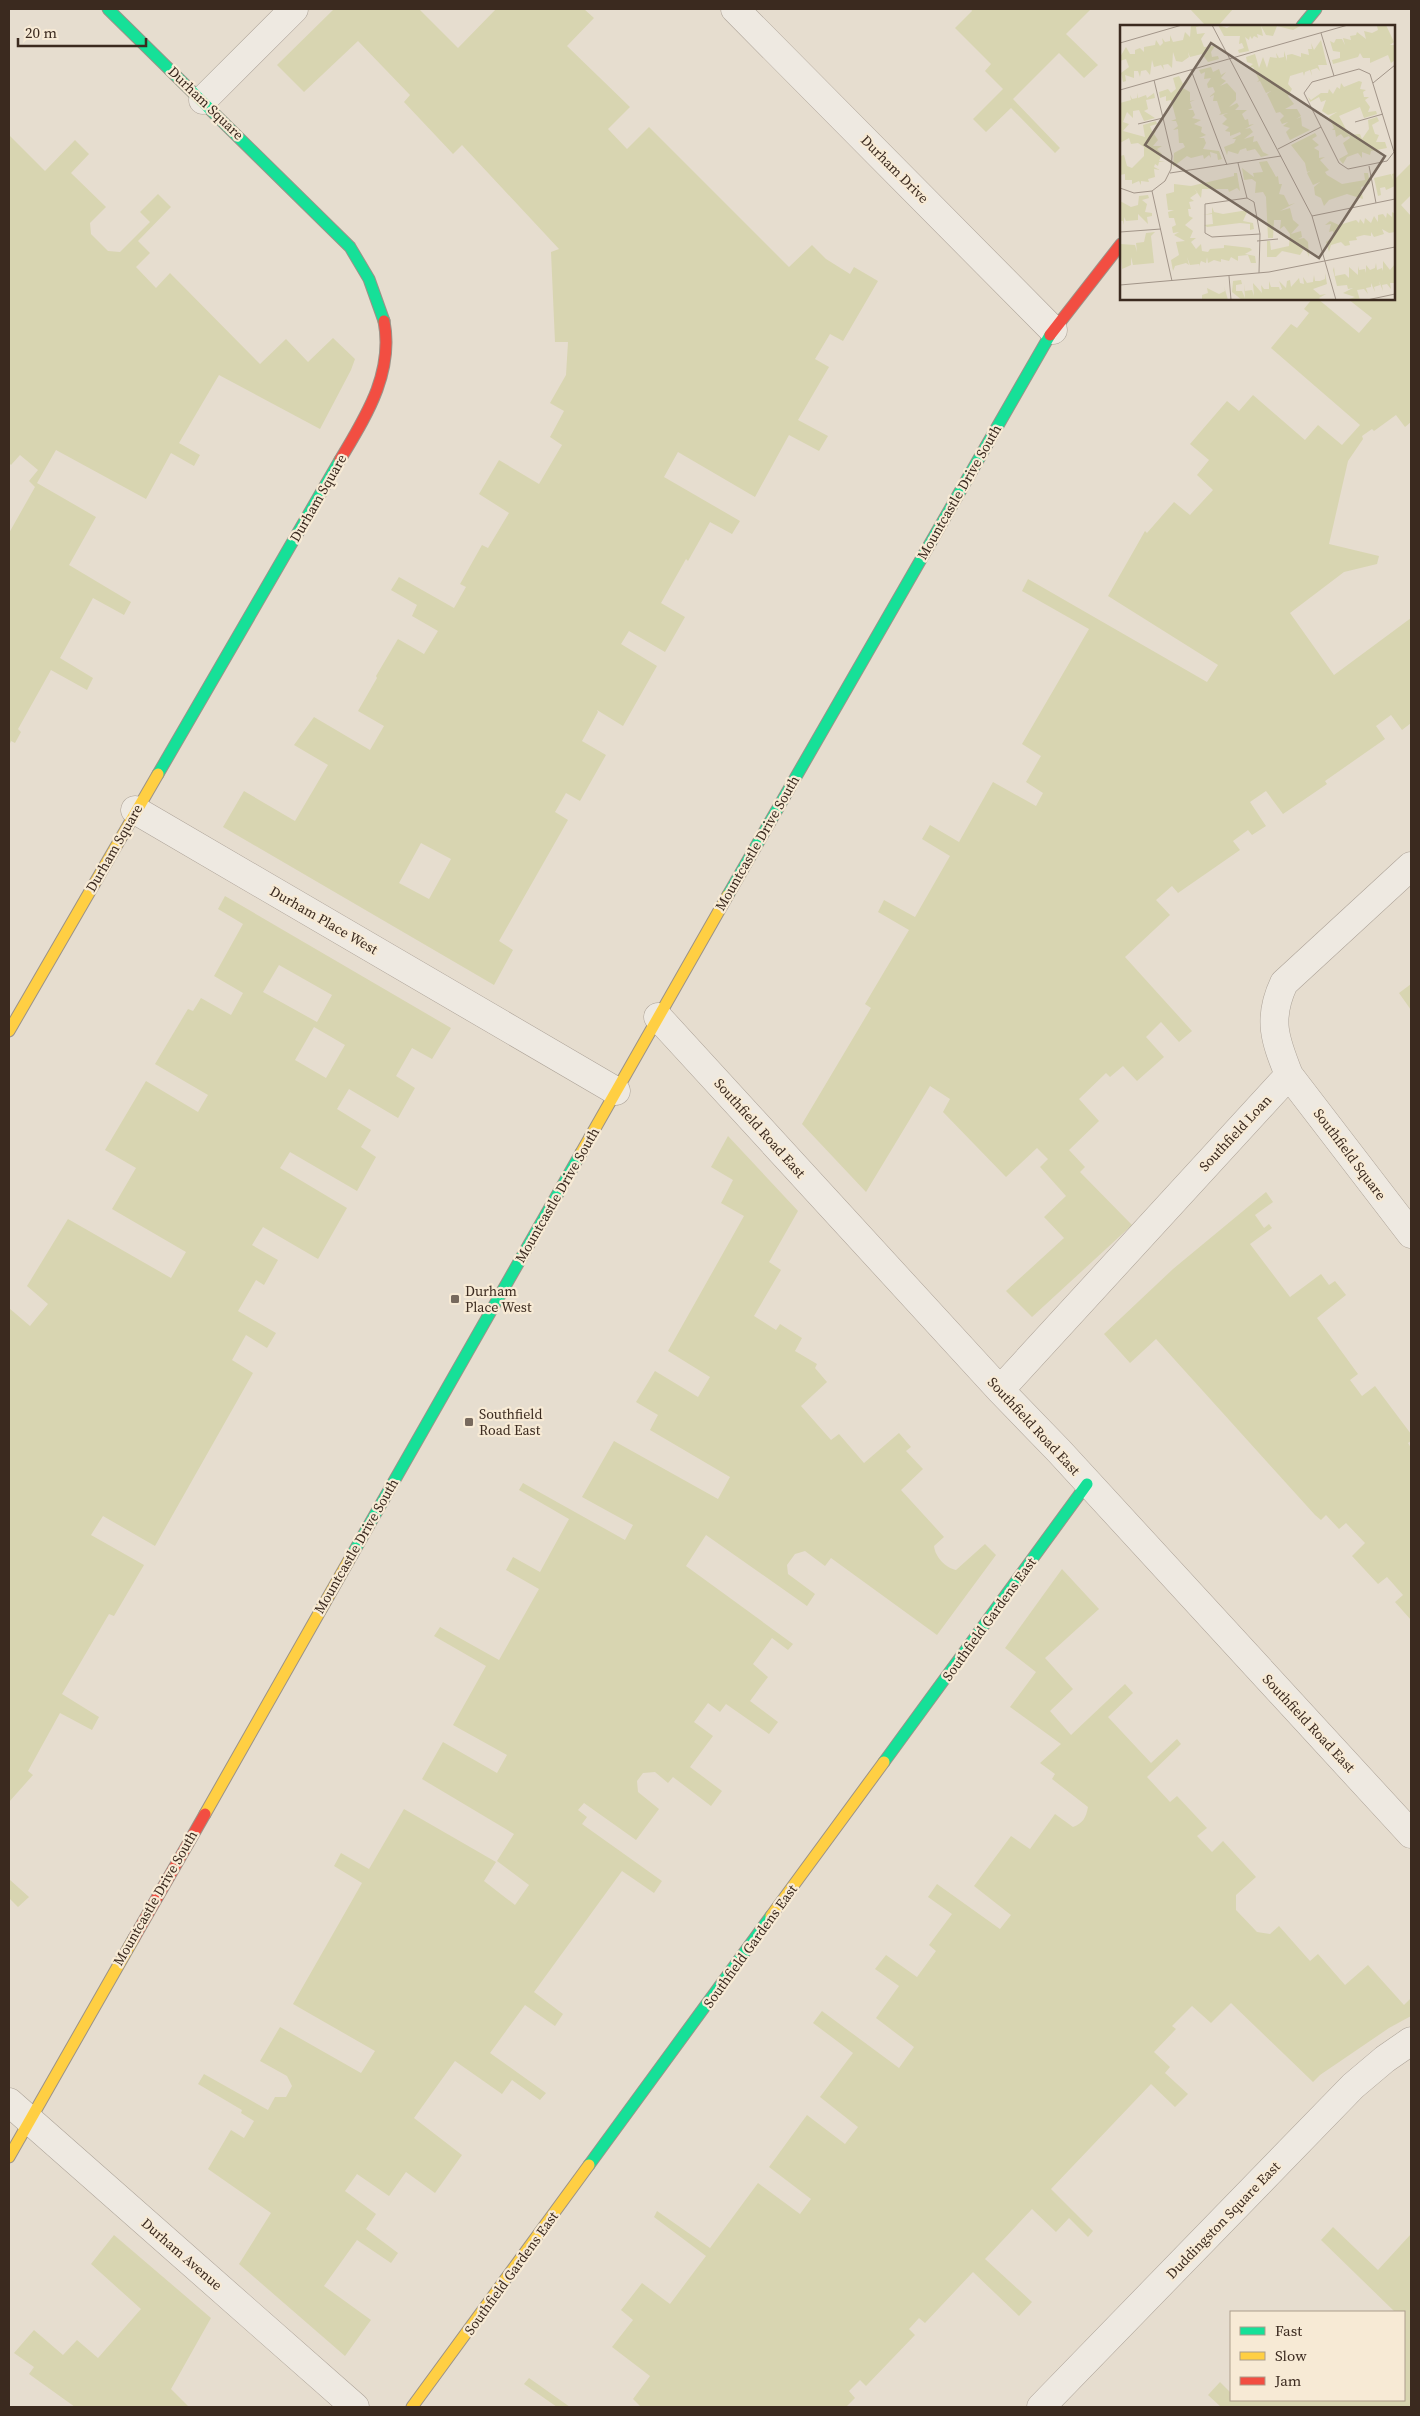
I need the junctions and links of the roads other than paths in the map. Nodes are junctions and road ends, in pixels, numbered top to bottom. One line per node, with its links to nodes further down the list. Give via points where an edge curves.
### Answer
1 (108, 9): 6 (street, Durham Square)
2 (294, 9): 6 (street)
3 (735, 9): 8 (street, Durham Drive)
4 (1316, 9): 5 (street)
5 (1303, 25)
6 (203, 100): 9 (street, Durham Square, via 350,247 380,299 386,333 386,361 379,386 353,438)
7 (1120, 245): 8 (street, Mountcastle Drive South)
8 (1053, 330): 11 (street, Mountcastle Drive South)
9 (135, 810): 12 (street, Durham Square); 14 (street, Durham Place West)
10 (1411, 866): 13 (street, via 1284,983 1276,1000 1274,1035)
11 (658, 1017): 14 (street, Mountcastle Drive South); 16 (street, Southfield Road East)
12 (9, 1031)
13 (1289, 1075): 15 (street, Southfield Square); 16 (street, Southfield Loan)
14 (616, 1091): 20 (street, Mountcastle Drive South)
15 (1411, 1234)
16 (1000, 1390): 17 (street, Southfield Road East)
17 (1087, 1484): 18 (street, Southfield Road East); 23 (street, Southfield Gardens East)
18 (1411, 1834)
19 (1411, 2041): 24 (street, Duddingston Square East, via 1353,2086)
20 (19, 2110): 21 (street, Mountcastle Drive South); 22 (street, Durham Avenue)
21 (9, 2157)
22 (355, 2407)
23 (412, 2407)
24 (1041, 2407)

